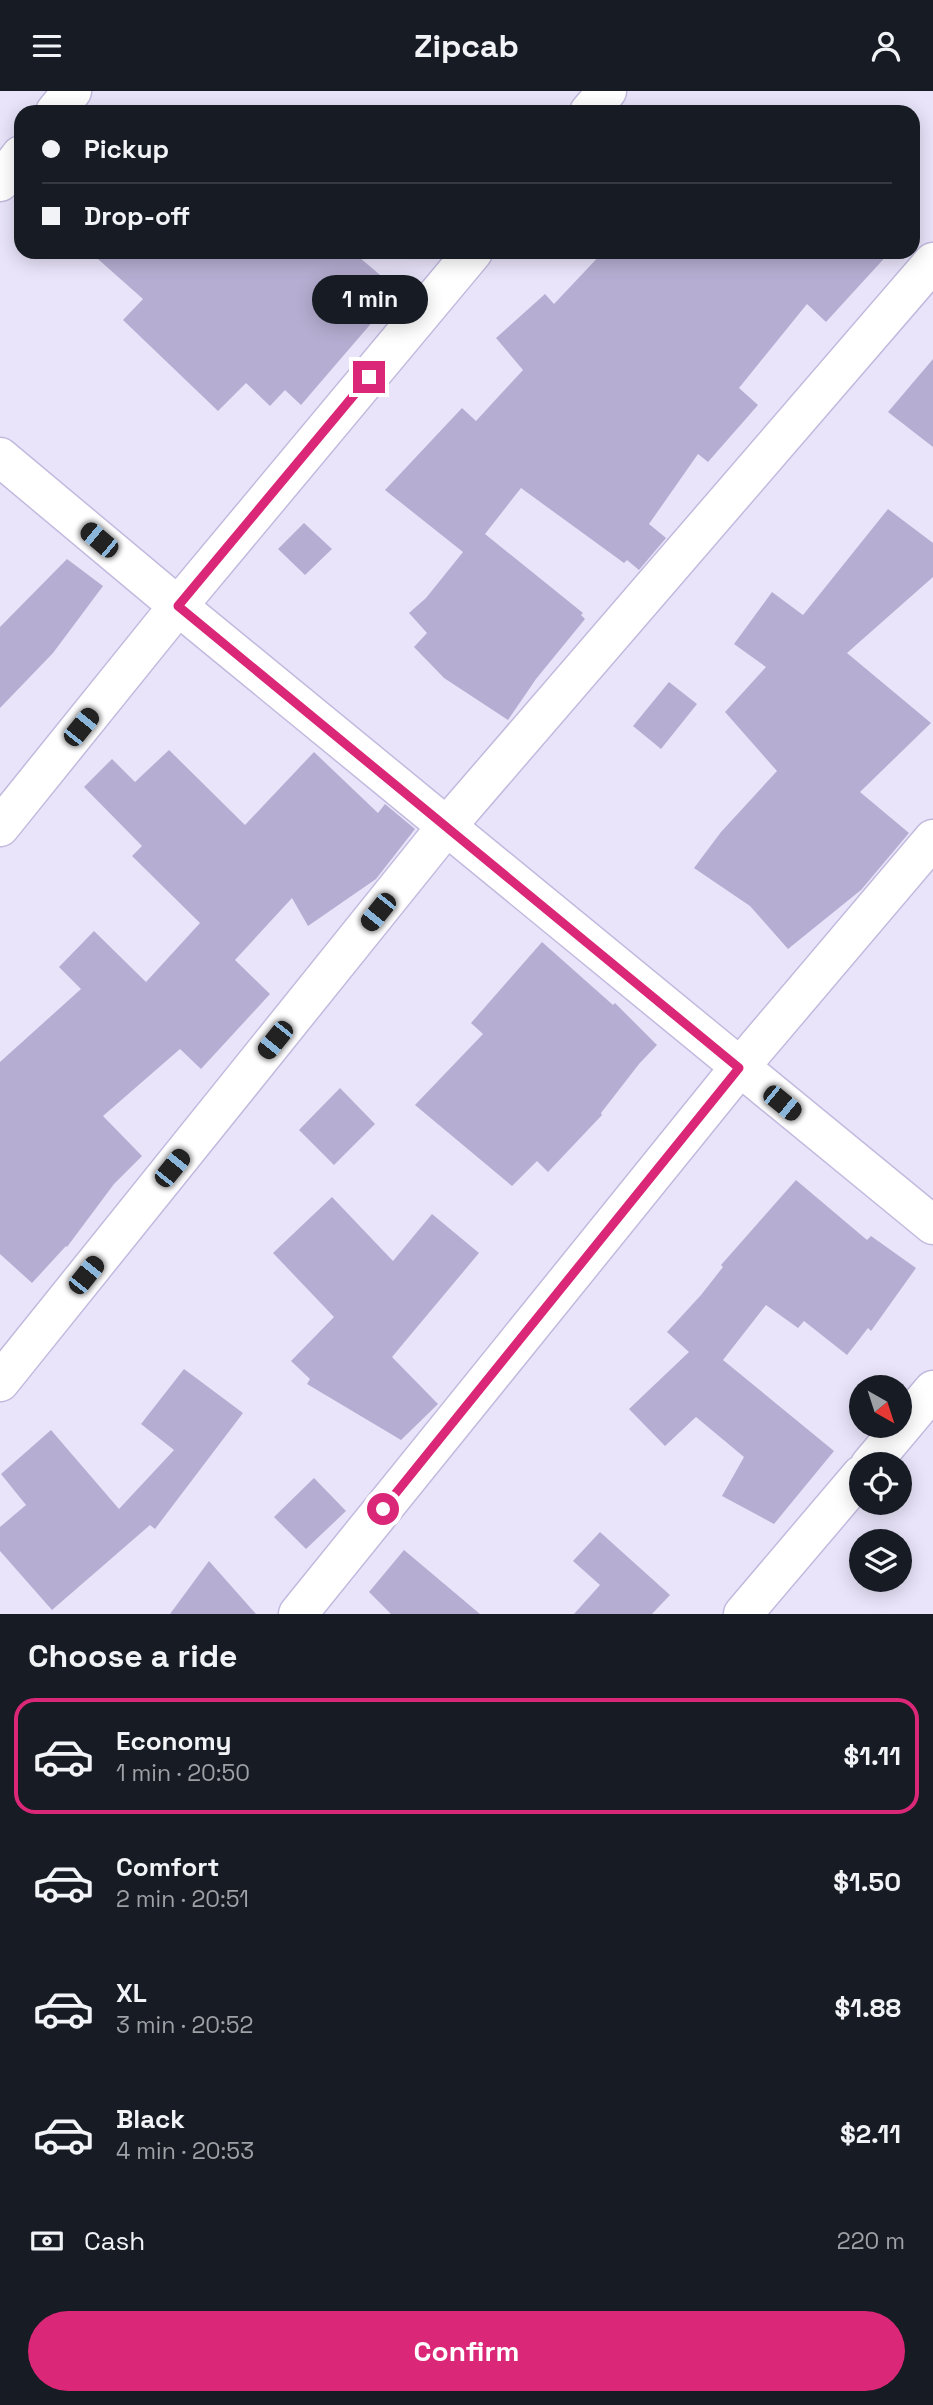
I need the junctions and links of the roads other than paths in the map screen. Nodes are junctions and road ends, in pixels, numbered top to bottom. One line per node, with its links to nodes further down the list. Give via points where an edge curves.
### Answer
1 (72, 91): 3 (street)
2 (607, 91): 4 (street)
3 (61, 105)
4 (595, 105)
5 (14, 164): 6 (street)
6 (0, 182)
7 (467, 259): 10 (street)
8 (933, 262): 12 (street)
9 (0, 457): 10 (street)
10 (178, 606): 11 (street); 12 (street)
11 (0, 827)
12 (446, 827): 14 (street); 16 (street)
13 (933, 839): 14 (street)
14 (739, 1068): 15 (street); 20 (street)
15 (933, 1225)
16 (0, 1382)
17 (933, 1390): 18 (street)
18 (881, 1452)
19 (849, 1489): 21 (street)
20 (298, 1614)
21 (743, 1614)

